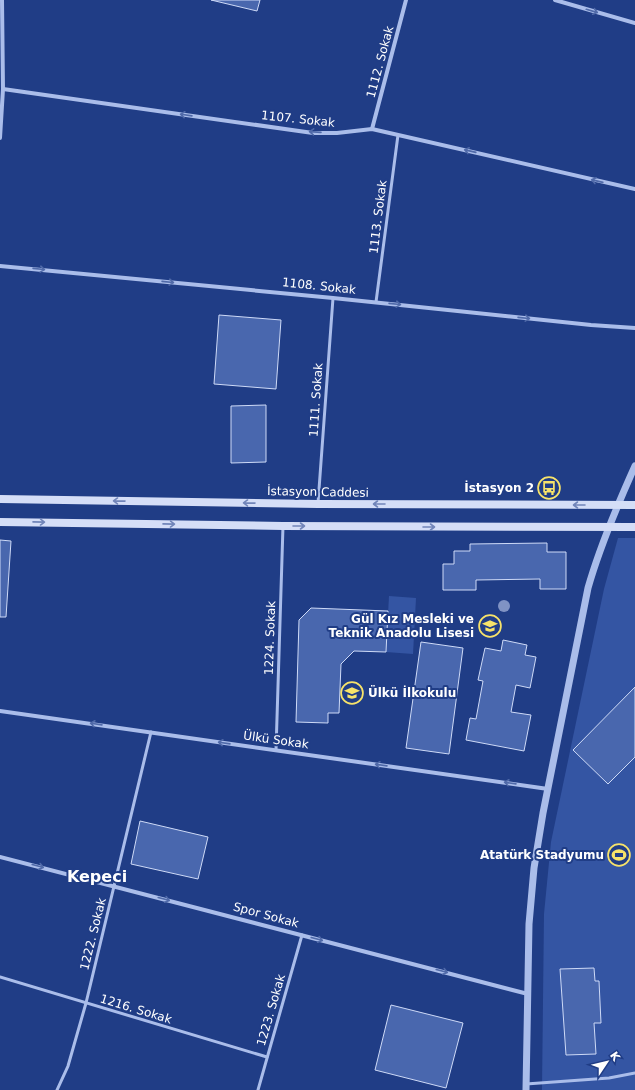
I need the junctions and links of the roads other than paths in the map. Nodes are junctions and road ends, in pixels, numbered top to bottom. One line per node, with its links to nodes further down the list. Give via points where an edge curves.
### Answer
1 (2, 0): 5 (street)
2 (406, 0): 6 (street, 1112. Sokak)
3 (555, 0): 4 (street, one-way to 4)
4 (635, 23)
5 (4, 89): 6 (street, 1107. Sokak, one-way to 5, via 313,133); 8 (street)
6 (372, 130): 7 (street, 1107. Sokak)
7 (398, 135): 9 (street, 1107. Sokak, one-way to 7); 12 (lane, 1113. Sokak)
8 (0, 138)
9 (635, 189)
10 (0, 266): 11 (street, 1108. Sokak, one-way to 11)
11 (333, 298): 12 (street, 1108. Sokak); 16 (lane, 1111. Sokak)
12 (376, 302): 13 (street, 1108. Sokak, one-way to 13)
13 (635, 328)
14 (635, 466): 17 (street)
15 (0, 499): 16 (main road, İstasyon Caddesi, one-way to 15)
16 (318, 504): 17 (main road, İstasyon Caddesi, one-way to 16)
17 (618, 506): 18 (main road, İstasyon Caddesi); 21 (street)
18 (635, 506)
19 (0, 522): 20 (main road, one-way to 20)
20 (283, 526): 21 (main road, one-way to 21); 25 (lane, 1224. Sokak)
21 (608, 527): 22 (main road); 26 (street, via 588,588)
22 (635, 527)
23 (0, 711): 24 (street, Ülkü Sokak, one-way to 23)
24 (151, 732): 25 (street, Ülkü Sokak, one-way to 24); 28 (lane, 1222. Sokak)
25 (276, 750): 26 (street, Ülkü Sokak, one-way to 25)
26 (548, 789): 31 (street, via 534,868 529,924)
27 (0, 857): 28 (street, Spor Sokak, one-way to 28)
28 (114, 886): 29 (street, Spor Sokak, one-way to 29); 32 (lane, 1222. Sokak)
29 (302, 935): 31 (street, Spor Sokak, one-way to 31); 33 (lane, 1223. Sokak)
30 (0, 978): 32 (lane, 1216. Sokak)
31 (528, 994): 35 (street)
32 (86, 1003): 33 (lane, 1216. Sokak); 36 (lane, 1222. Sokak, via 68,1066)
33 (267, 1057): 37 (lane, 1223. Sokak)
34 (635, 1073): 35 (lane)
35 (526, 1087)
36 (57, 1090)
37 (258, 1090)

